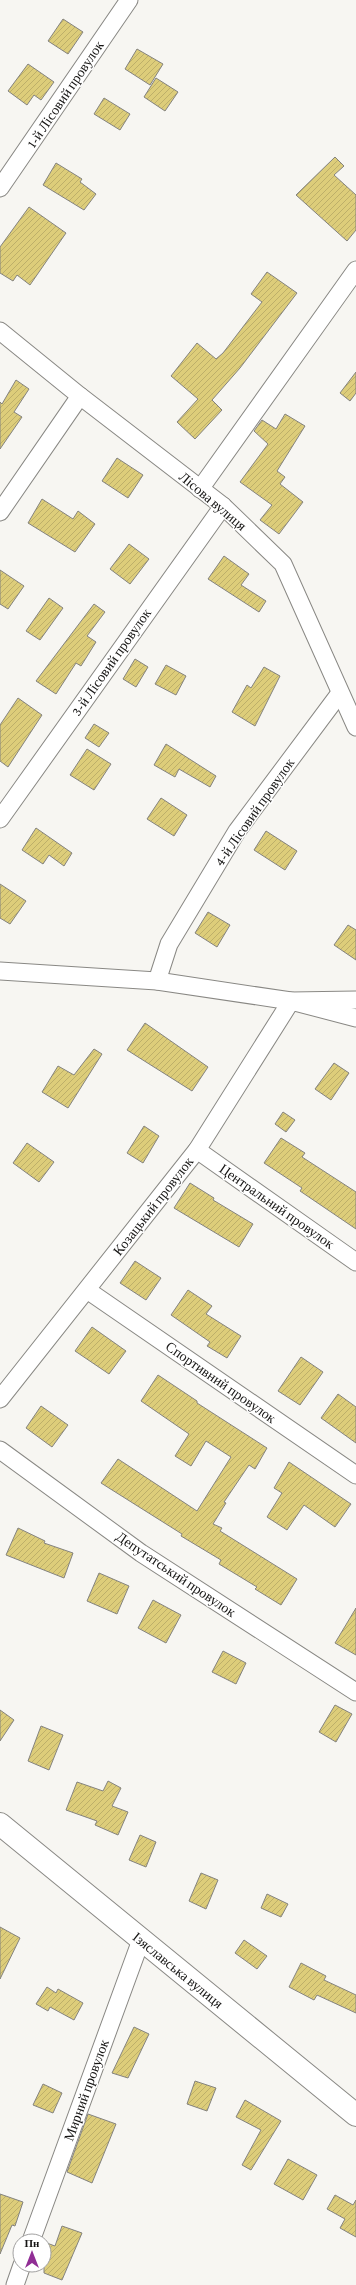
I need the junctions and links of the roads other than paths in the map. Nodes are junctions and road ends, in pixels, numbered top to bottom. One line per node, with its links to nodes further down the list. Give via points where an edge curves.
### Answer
1 (129, 0): 2 (street, 1-й Лісовий провулок)
2 (0, 188)
3 (356, 270): 6 (street)
4 (0, 331): 5 (street, Лісова вулиця)
5 (80, 396): 6 (street, Лісова вулиця); 8 (street)
6 (200, 489): 7 (street, Лісова вулиця)
7 (223, 506): 9 (street, Лісова вулиця, via 284,564); 11 (street, 3-й Лісовий провулок)
8 (0, 512)
9 (340, 692): 10 (street, Лісова вулиця); 13 (street, 4-й Лісовий провулок, via 237,831 169,944)
10 (356, 728)
11 (0, 819)
12 (0, 971): 13 (street)
13 (157, 981): 15 (street)
14 (356, 1000): 15 (street)
15 (291, 1001): 16 (street); 17 (street, Козацький провулок)
16 (356, 1018)
17 (198, 1150): 18 (street, Центральний провулок); 19 (street, Козацький провулок)
18 (356, 1262)
19 (87, 1290): 20 (street, Козацький провулок); 22 (street, Спортивний провулок)
20 (0, 1400)
21 (0, 1450): 23 (street, Депутатський провулок, via 140,1553)
22 (356, 1475)
23 (356, 1692)
24 (0, 1824): 25 (main road, Ізяславська вулиця)
25 (141, 1940): 26 (main road, Ізяславська вулиця); 27 (street, Мирний провулок)
26 (356, 2115)
27 (34, 2233)
28 (19, 2273): 29 (street)
29 (15, 2285)

